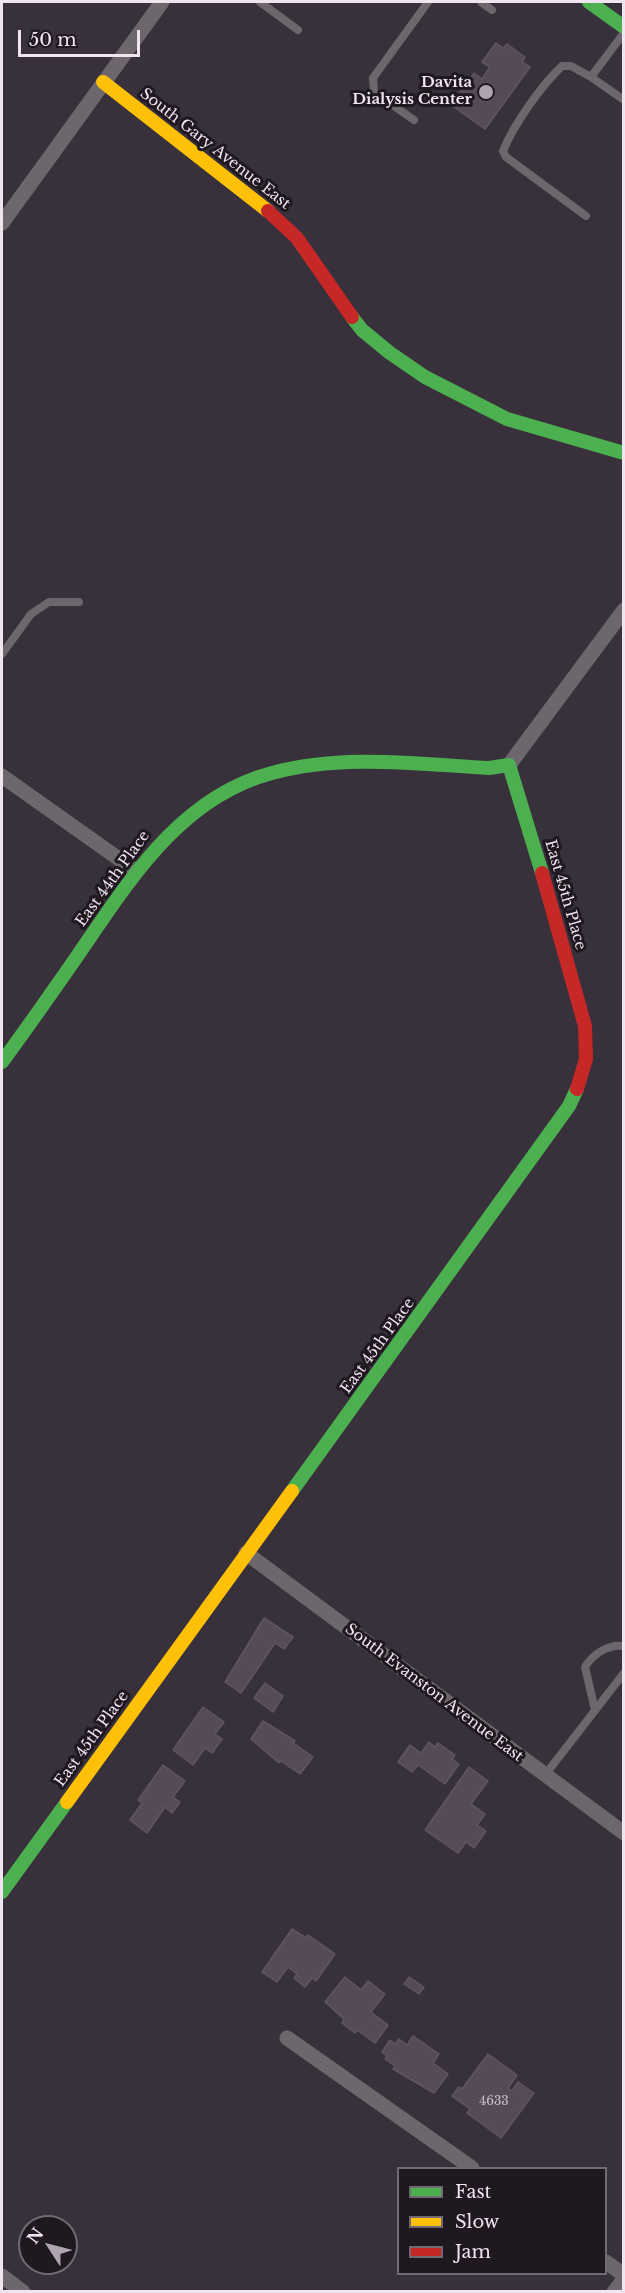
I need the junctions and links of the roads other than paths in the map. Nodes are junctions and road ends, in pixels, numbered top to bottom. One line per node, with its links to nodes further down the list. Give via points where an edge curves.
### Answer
1 (162, 2): 11 (street)
2 (260, 2): 8 (lane)
3 (428, 2): 13 (lane, via 373,78 374,92)
4 (480, 2): 6 (lane)
5 (589, 2): 7 (street)
6 (492, 10)
7 (624, 27)
8 (298, 30)
9 (624, 33): 10 (lane)
10 (591, 77): 12 (lane); 14 (lane, via 571,66 562,66 545,85 503,151)
11 (104, 82): 15 (street); 16 (street, South Gary Avenue East, via 278,219 297,238 362,330 390,353 425,377 507,419)
12 (624, 100)
13 (414, 120)
14 (586, 216)
15 (2, 223)
16 (624, 453)
17 (78, 602): 19 (lane, via 49,602 31,614)
18 (624, 610): 20 (street)
19 (2, 654)
20 (509, 765): 22 (street, East 44th Place, via 489,768 347,762 286,770 222,793 190,814 169,832); 24 (street, East 45th Place, via 585,1026 588,1055 584,1076 569,1106 434,1298)
21 (2, 776): 22 (street)
22 (136, 872): 23 (street, East 44th Place)
23 (2, 1062)
24 (246, 1553): 28 (street, South Evanston Avenue East); 30 (street, East 45th Place)
25 (624, 1647): 27 (lane, via 609,1647 591,1658 585,1667)
26 (624, 1673): 27 (lane)
27 (595, 1710): 28 (lane)
28 (545, 1775): 29 (street, South Evanston Avenue East)
29 (624, 1833)
30 (2, 1892)
31 (287, 2038): 32 (street)
32 (469, 2167)
33 (607, 2263): 35 (street)
34 (2, 2276): 36 (street)
35 (624, 2277): 37 (street)
36 (24, 2292)
37 (614, 2292)

